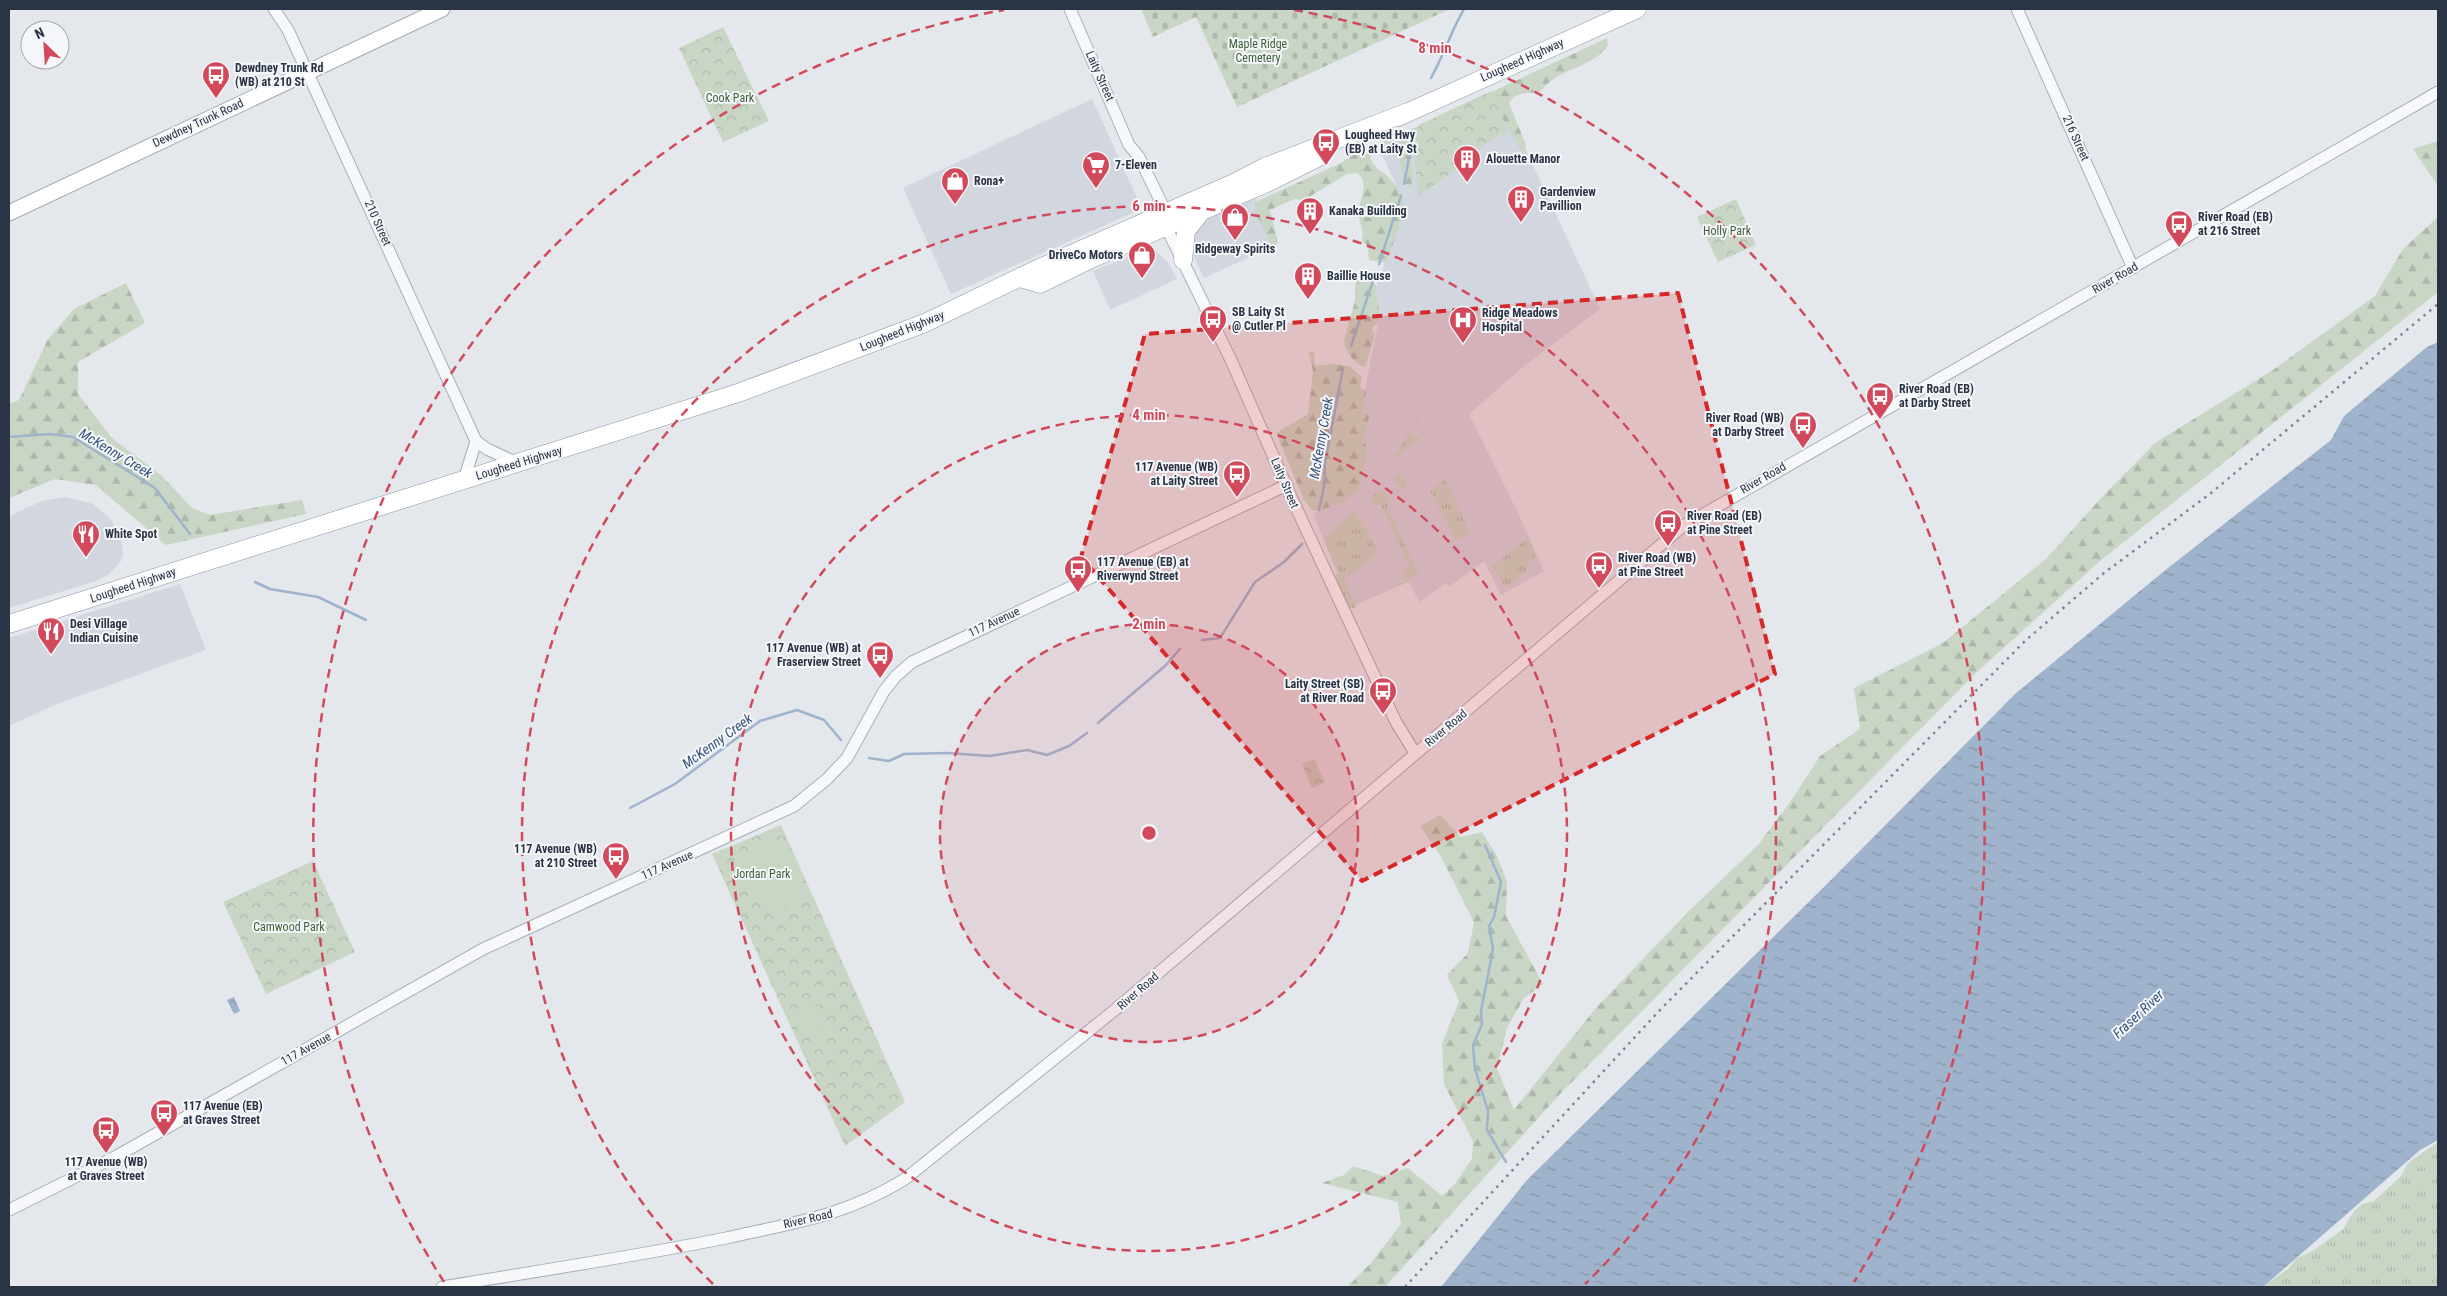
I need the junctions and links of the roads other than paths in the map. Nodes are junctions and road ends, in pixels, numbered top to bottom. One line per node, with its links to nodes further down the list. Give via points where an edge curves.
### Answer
1 (274, 9): 6 (street, 210 Street, via 288,30)
2 (442, 9): 6 (main road, Dewdney Trunk Road)
3 (1070, 9): 11 (street, Laity Street, via 1129,144 1131,159)
4 (1637, 9): 8 (highway, Lougheed Highway)
5 (2017, 9): 13 (street, 216 Street)
6 (307, 72): 9 (main road, Dewdney Trunk Road); 14 (street, 210 Street)
7 (2438, 92): 13 (street, River Road)
8 (1408, 112): 10 (highway, Lougheed Highway); 11 (highway, Lougheed Highway, via 1265,167)
9 (9, 213)
10 (1200, 213): 11 (highway, Lougheed Highway); 12 (highway, via 1186,231)
11 (1163, 217): 12 (street, Laity Street); 15 (highway, Lougheed Highway, via 1040,284 1020,278 925,323 842,355 738,393)
12 (1183, 260): 17 (street, Laity Street)
13 (2133, 268): 19 (street, River Road, via 1692,520)
14 (476, 440): 15 (street, via 487,449); 16 (street)
15 (517, 462): 16 (highway, Lougheed Highway)
16 (464, 480): 18 (highway, Lougheed Highway)
17 (1287, 485): 19 (street, Laity Street, via 1396,722); 20 (street, 117 Avenue, via 912,662 884,691 847,758 794,806 483,949 115,1157)
18 (9, 624)
19 (1415, 753): 21 (street, River Road, via 1116,1009 905,1179 883,1193 814,1219 686,1246)
20 (9, 1210)
21 (442, 1287)

